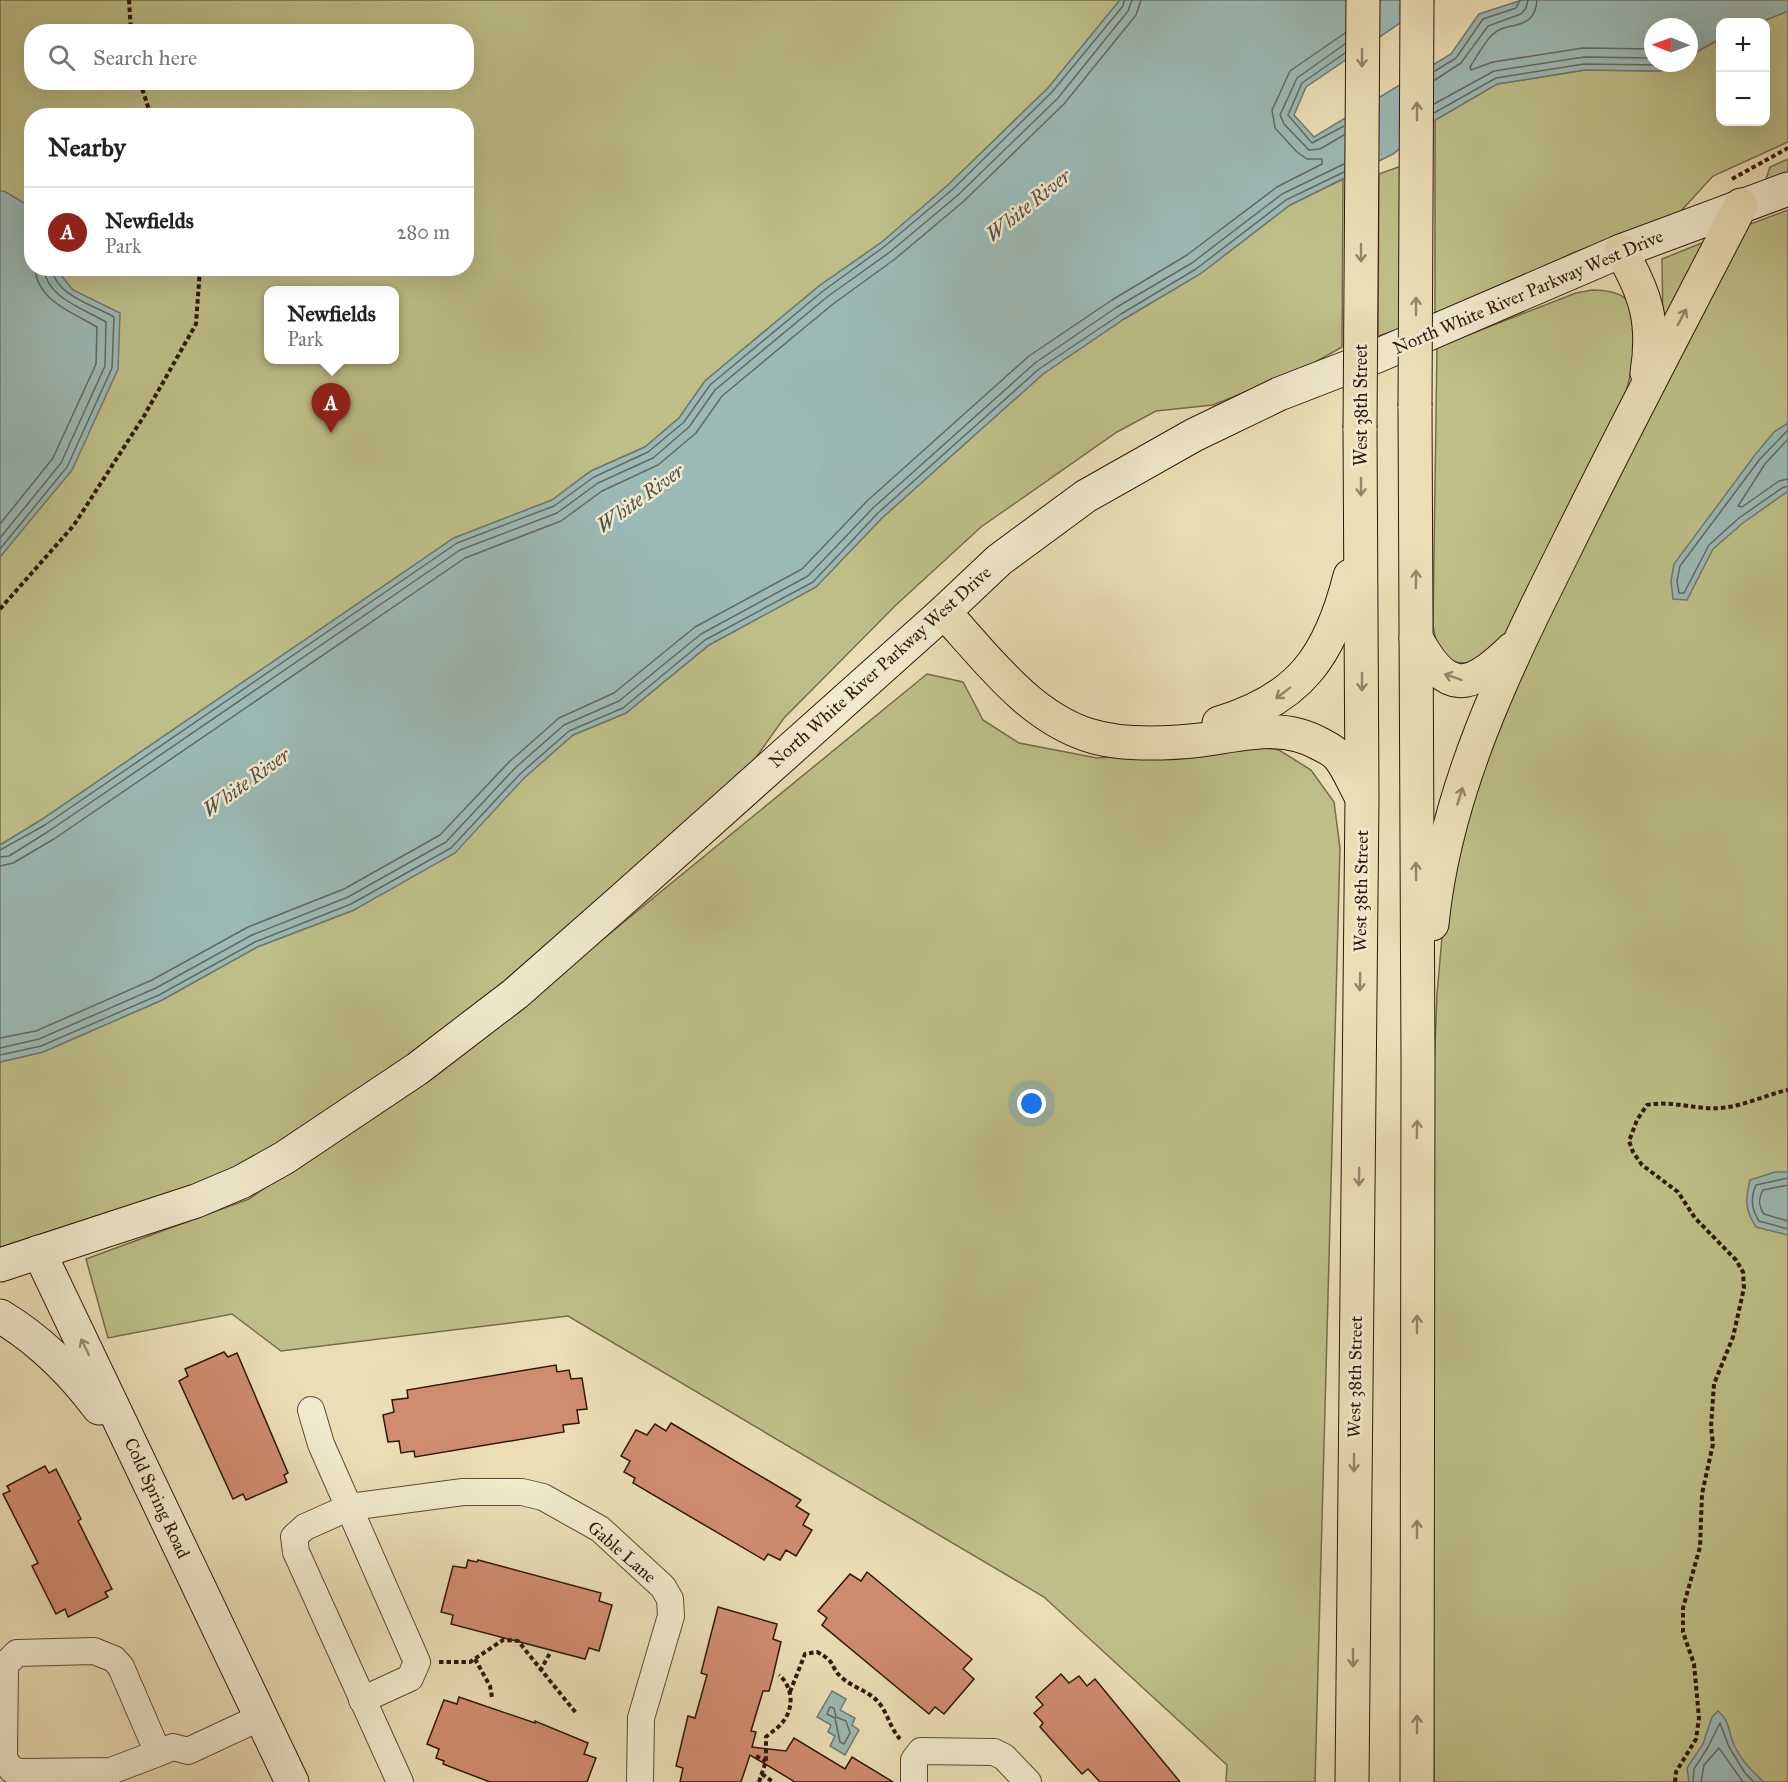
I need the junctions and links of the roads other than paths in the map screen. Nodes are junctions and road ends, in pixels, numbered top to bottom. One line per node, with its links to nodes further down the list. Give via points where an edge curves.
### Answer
1 (1363, 0): 7 (main road, West 38th Street, one-way to 7, bridge)
2 (1417, 0): 9 (main road, one-way to 2, bridge)
3 (1788, 189): 4 (street, North White River Parkway West Drive)
4 (1741, 204): 5 (street, North White River Parkway West Drive); 6 (main road, one-way to 4)
5 (1621, 250): 6 (main road, via 1638,280 1649,313 1651,348); 8 (street, North White River Parkway West Drive, via 1392,350 1279,394 1176,444 1051,520 999,560)
6 (1645, 387): 10 (main road)
7 (1361, 531): 11 (main road, one-way to 11, via 1338,620 1316,662 1301,679 1252,713); 12 (main road, West 38th Street, one-way to 12)
8 (944, 612): 11 (main road, via 1041,711 1086,734); 14 (street, North White River Parkway West Drive, via 515,994 417,1069 284,1158 241,1182 196,1201)
9 (1416, 638): 10 (main road, one-way to 9, via 1487,673 1465,681 1450,679 1438,670); 13 (main road, one-way to 9)
10 (1518, 643): 13 (main road, one-way to 10, via 1433,915 1448,841 1476,747)
11 (1136, 742): 12 (main road, via 1199,740 1255,731 1306,736 1339,756)
12 (1362, 798): 28 (main road, West 38th Street, one-way to 28)
13 (1418, 1061): 29 (main road, one-way to 13)
14 (39, 1252): 15 (street); 18 (street, Cold Spring Road, one-way to 14)
15 (0, 1265)
16 (0, 1316): 18 (street, via 30,1336 74,1375)
17 (311, 1410): 19 (street, via 321,1444)
18 (137, 1457): 21 (street, Cold Spring Road)
19 (350, 1507): 20 (street, via 417,1662 410,1678); 20 (street, Gable Lane, via 301,1530 294,1537 294,1546); 25 (street, Gable Lane, via 463,1492 522,1492 543,1497 620,1545 663,1587 671,1608 641,1718)
20 (362, 1700): 24 (street, Gable Lane)
21 (258, 1710): 22 (street, via 188,1751); 23 (street, Cold Spring Road)
22 (166, 1750): 22 (street, via 128,1767 99,1773 12,1770 4,1760 5,1665 20,1652 94,1651 114,1659)
23 (292, 1782)
24 (400, 1782)
25 (640, 1782)
26 (914, 1782): 27 (street, via 916,1756 925,1750 988,1750 1004,1757)
27 (1028, 1782)
28 (1352, 1782)
29 (1417, 1782)

